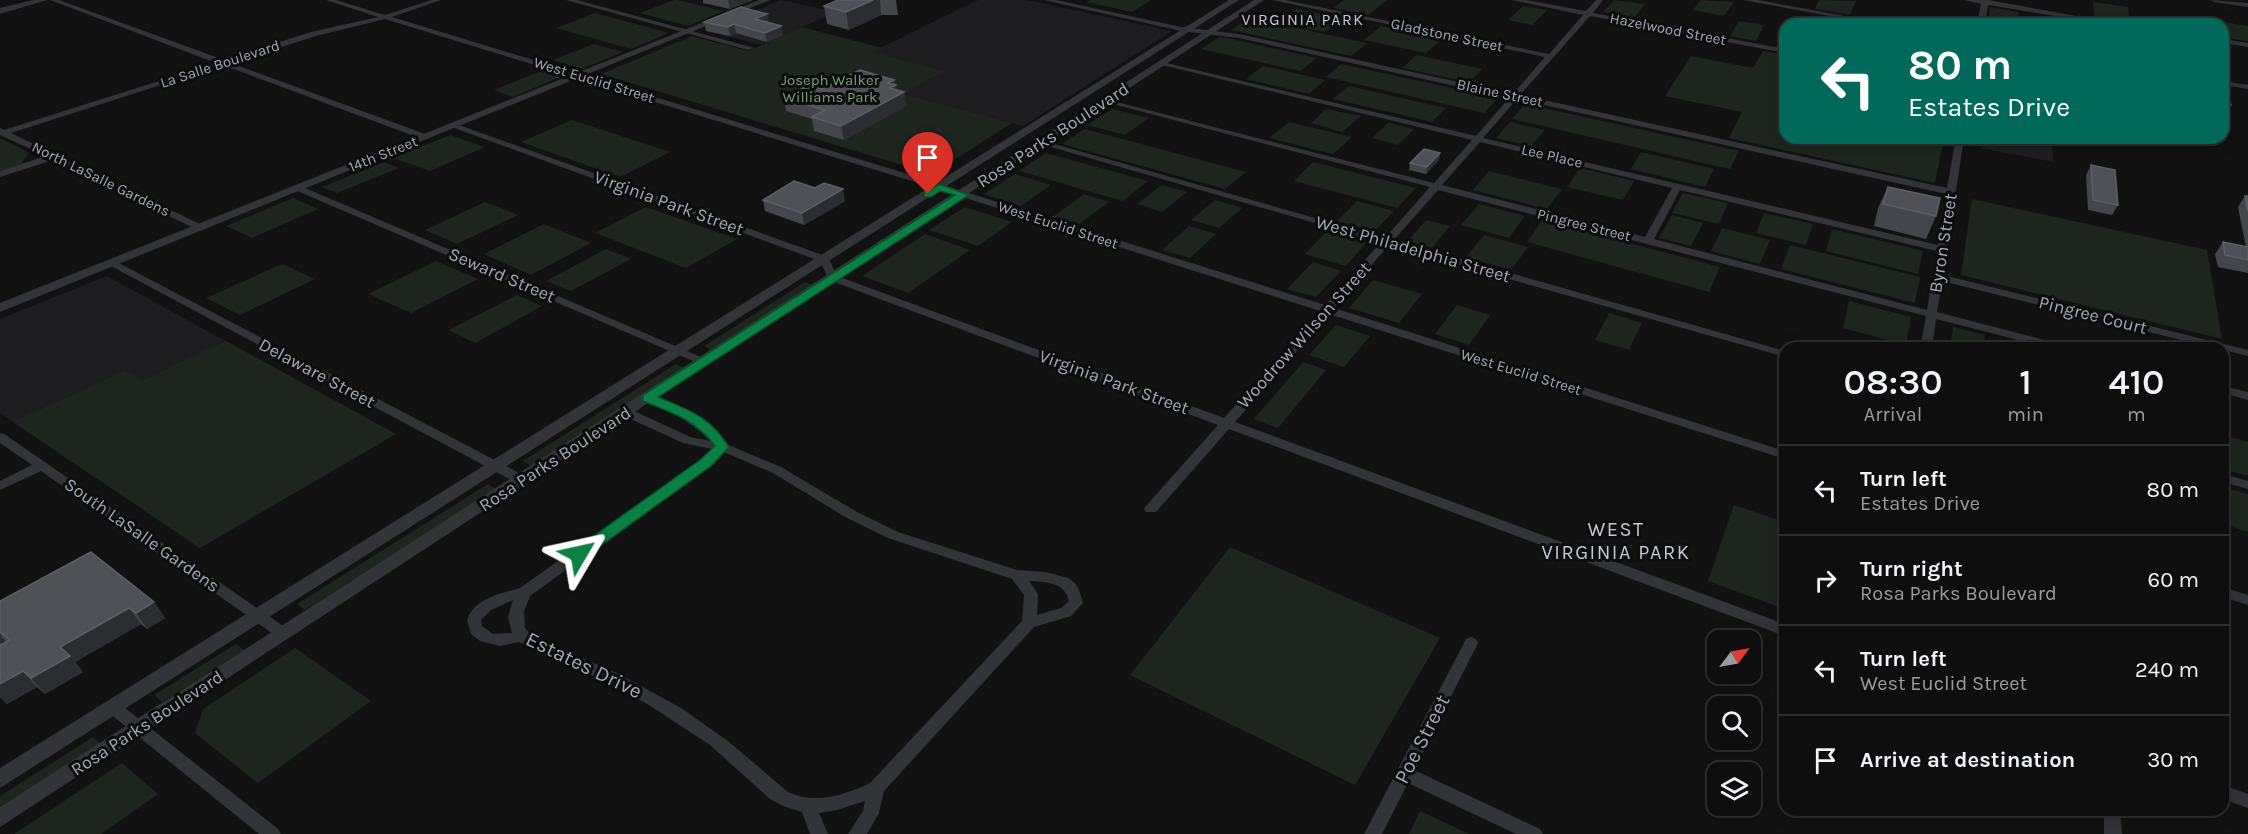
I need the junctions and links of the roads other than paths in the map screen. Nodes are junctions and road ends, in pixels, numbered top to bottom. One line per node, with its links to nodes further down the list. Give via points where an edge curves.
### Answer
1 (43, 0): 18 (street)
2 (53, 0): 32 (street)
3 (329, 0): 20 (street, West Euclid Street)
4 (438, 0): 20 (street, La Salle Boulevard)
5 (569, 0): 25 (street)
6 (766, 0): 25 (street, 14th Street)
7 (1047, 0): 24 (street, Blaine Street)
8 (1235, 0): 24 (street, Rosa Parks Boulevard)
9 (1260, 0): 26 (street, Rosa Parks Boulevard)
10 (1275, 0): 31 (street, Gladstone Street)
11 (1515, 0): 19 (street, Hazelwood Street)
12 (1600, 0): 19 (street, Woodrow Wilson Street)
13 (1746, 0): 21 (street)
14 (1967, 0): 16 (street)
15 (2214, 0): 17 (street)
16 (1985, 1): 22 (street); 23 (street)
17 (2248, 5)
18 (0, 11)
19 (1587, 14): 30 (street, Hazelwood Street); 31 (street, Woodrow Wilson Street)
20 (385, 17): 32 (street, La Salle Boulevard, via 321,31); 34 (street, West Euclid Street)
21 (1850, 18)
22 (1982, 18)
23 (2082, 18)
24 (1189, 29): 26 (street, Blaine Street); 49 (street, Rosa Parks Boulevard)
25 (688, 32): 29 (street); 34 (street, 14th Street)
26 (1212, 32): 33 (street, Rosa Parks Boulevard); 37 (street, Blaine Street)
27 (2229, 42): 28 (street)
28 (2248, 45)
29 (751, 48)
30 (1779, 50)
31 (1550, 56): 37 (street, Woodrow Wilson Street)
32 (223, 63): 40 (street, La Salle Boulevard); 41 (street)
33 (1162, 64): 38 (street, Rosa Parks Boulevard); 42 (street, Lee Place)
34 (579, 75): 39 (street, 14th Street); 49 (street, West Euclid Street)
35 (2229, 84): 36 (street)
36 (2248, 87)
37 (1514, 96): 42 (street, Woodrow Wilson Street); 51 (street, Blaine Street)
38 (1105, 101): 43 (street, Rosa Parks Boulevard); 47 (street, Pingree Street)
39 (453, 126): 41 (street, 14th Street); 57 (street, Virginia Park Street)
40 (2, 132): 45 (street, North LaSalle Gardens)
41 (425, 137): 50 (street, 14th Street)
42 (1476, 138): 47 (street, Woodrow Wilson Street); 48 (street, Lee Place)
43 (1041, 144): 52 (street, Rosa Parks Boulevard); 54 (street, West Philadelphia Street)
44 (1959, 144): 51 (street, Byron Street)
45 (53, 156): 46 (street); 53 (street, North LaSalle Gardens)
46 (0, 174)
47 (1435, 186): 54 (street, Woodrow Wilson Street); 55 (street, Pingree Street)
48 (1677, 186): 55 (street); 56 (street, Lee Place)
49 (939, 187): 52 (street, West Euclid Street); 57 (street, Rosa Parks Boulevard)
50 (298, 188): 53 (street, 14th Street); 68 (street, Seward Street)
51 (1951, 192): 56 (street, Byron Street)
52 (963, 195): 60 (street, Rosa Parks Boulevard); 62 (street, West Euclid Street)
53 (201, 228): 58 (street, 14th Street)
54 (1387, 241): 62 (street, Woodrow Wilson Street); 69 (street, West Philadelphia Street)
55 (1648, 241): 63 (street, Pingree Street)
56 (1942, 249): 59 (street, Byron Street)
57 (824, 259): 60 (street); 68 (street, Rosa Parks Boulevard)
58 (113, 263): 61 (street, 14th Street); 81 (street, Delaware Street)
59 (1938, 277): 63 (street, Byron Street); 66 (street, Pingree Court)
60 (833, 278): 71 (street, Rosa Parks Boulevard); 76 (street, Virginia Park Street)
61 (0, 308)
62 (1326, 310): 76 (street, Woodrow Wilson Street); 79 (street, West Euclid Street)
63 (1932, 314): 64 (street, Byron Street); 65 (street, Pingree Street)
64 (1927, 342)
65 (2040, 342)
66 (2203, 342)
67 (2229, 348): 70 (street, Pingree Court)
68 (680, 351): 71 (street, Seward Street); 81 (street, Rosa Parks Boulevard)
69 (1779, 352)
70 (2248, 353)
71 (704, 362): 74 (street, Rosa Parks Boulevard)
72 (2229, 391): 73 (street)
73 (2248, 396)
74 (648, 398): 75 (street, Rosa Parks Boulevard); 78 (street, via 689,415 710,430)
75 (626, 412): 78 (street, via 687,440); 82 (street, Rosa Parks Boulevard)
76 (1226, 423): 86 (street, Woodrow Wilson Street); 93 (street, Virginia Park Street)
77 (0, 437): 80 (street, South LaSalle Gardens)
78 (722, 447): 87 (street, via 777,470 893,535); 88 (street)
79 (1779, 453)
80 (42, 466): 85 (street); 91 (street, South LaSalle Gardens)
81 (497, 466): 82 (street, Delaware Street); 91 (street, Rosa Parks Boulevard)
82 (522, 480): 94 (street, Rosa Parks Boulevard)
83 (2229, 480): 84 (street)
84 (2248, 485)
85 (0, 486)
86 (1151, 509)
87 (1017, 574): 92 (street, via 1031,594); 92 (street, via 1069,583 1076,591 1076,603 1066,612)
88 (525, 592): 95 (street, Estates Drive, via 516,605); 95 (street, via 479,610 474,618 474,628 490,639 501,641)
89 (2229, 594): 90 (street)
90 (2248, 600)
91 (259, 616): 94 (street, South LaSalle Gardens); 97 (street, Rosa Parks Boulevard)
92 (1029, 623): 101 (street, Estates Drive)
93 (1779, 628)
94 (284, 634): 98 (street, Rosa Parks Boulevard)
95 (521, 636): 104 (street, Estates Drive, via 669,708 723,746 773,792)
96 (1471, 644): 99 (street, Poe Street)
97 (114, 708): 98 (street); 100 (street, Rosa Parks Boulevard)
98 (139, 728): 106 (street, Rosa Parks Boulevard); 107 (street)
99 (1404, 773): 110 (street, Poe Street); 111 (street)
100 (0, 779)
101 (876, 788): 104 (street, Estates Drive, via 848,800); 109 (street, Estates Drive, via 871,813)
102 (2229, 794): 103 (street)
103 (2248, 801)
104 (808, 806): 108 (street)
105 (2112, 816): 112 (street)
106 (0, 818)
107 (272, 834)
108 (819, 834)
109 (856, 834)
110 (1373, 834)
111 (1534, 834)
112 (2113, 834)

